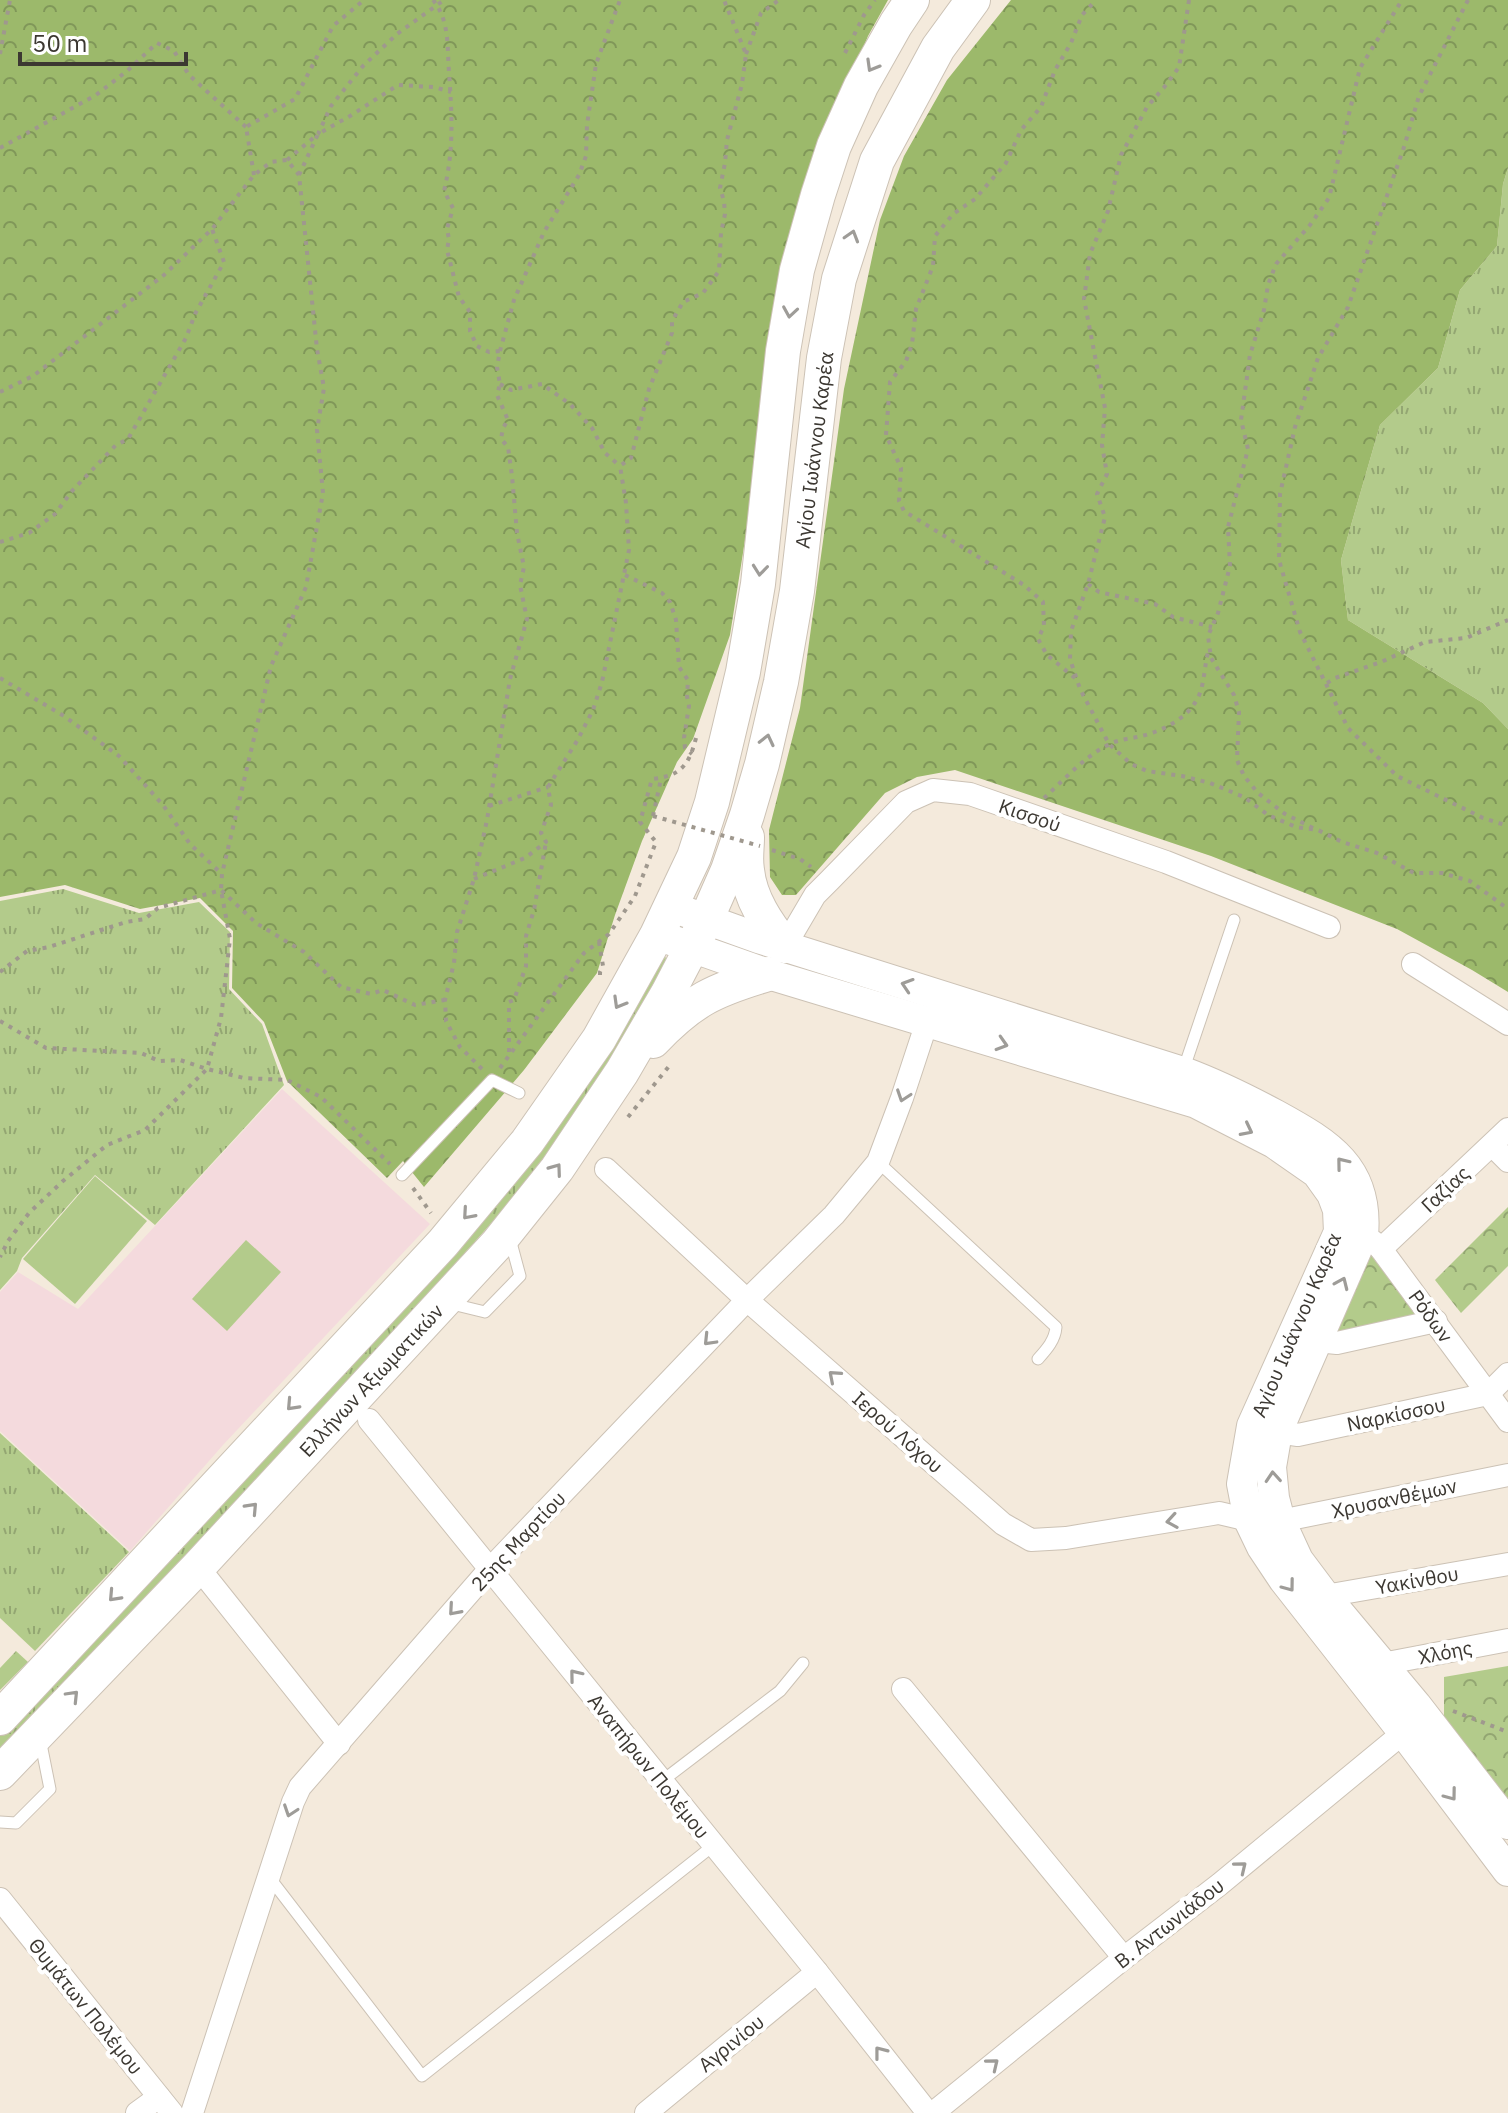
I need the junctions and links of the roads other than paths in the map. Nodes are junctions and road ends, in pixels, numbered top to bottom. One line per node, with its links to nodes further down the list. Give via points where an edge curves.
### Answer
1 (912, 0): 5 (main road, Αγίου Ιωάννου Καρέα, one-way to 5, via 861,86 834,146 797,270 743,672 712,802)
2 (973, 0): 3 (main road, Αγίου Ιωάννου Καρέα, one-way to 2, via 797,591 824,358 839,279 877,161 938,48)
3 (754, 831): 7 (main road, Αγίου Ιωάννου Καρέα, via 728,870); 8 (main road, via 747,871)
4 (1234, 920): 13 (lane)
5 (665, 921): 7 (street, Αγίου Ιωάννου Καρέα); 41 (main road, Ελλήνων Αξιωματικών, one-way to 41, via 590,1052 527,1142 443,1243)
6 (1329, 927): 8 (street, Κισσού, via 1166,862 985,799 933,790 906,802 815,895)
7 (698, 934): 8 (street, Αγίου Ιωάννου Καρέα); 12 (main road, Ελλήνων Αξιωματικών)
8 (776, 960): 10 (street, Αγίου Ιωάννου Καρέα); 12 (main road, via 684,1010); 13 (street, Αγίου Ιωάννου Καρέα, one-way to 8)
9 (1413, 964): 11 (street)
10 (927, 1022): 17 (street, 25ης Μαρτίου, one-way to 17); 20 (street, Αγίου Ιωάννου Καρέα, one-way to 20, via 1196,1103 1274,1143 1317,1173)
11 (1508, 1024)
12 (622, 1072): 34 (main road, Ελλήνων Αξιωματικών, one-way to 12, via 508,1230 557,1169)
13 (1183, 1072): 20 (street, Αγίου Ιωάννου Καρέα, one-way to 13, via 1365,1216 1344,1162 1315,1136 1228,1089)
14 (519, 1093): 19 (lane, via 492,1080)
15 (1500, 1137): 16 (street); 20 (street, Γαζίας)
16 (1508, 1161)
17 (878, 1162): 21 (street, 25ης Μαρτίου, via 834,1215); 24 (lane, via 1056,1327 1050,1346)
18 (606, 1169): 21 (street, Ιερού Λόχου)
19 (402, 1175)
20 (1361, 1239): 22 (street, Ρόδων); 23 (street, Αγίου Ιωάννου Καρέα, one-way to 20); 31 (street, Αγίου Ιωάννου Καρέα, via 1252,1426 1242,1484)
21 (747, 1300): 31 (street, Ιερού Λόχου, one-way to 21, via 1219,1513 1031,1540 1003,1524); 35 (street, 25ης Μαρτίου, one-way to 35)
22 (1436, 1321): 23 (street, via 1337,1343); 26 (street, Ρόδων)
23 (1317, 1341): 29 (street, Αγίου Ιωάννου Καρέα)
24 (1038, 1359)
25 (1508, 1374): 26 (street)
26 (1488, 1394): 28 (street, Ρόδων); 29 (street, Ναρκίσσου, via 1298,1435)
27 (369, 1420): 35 (street, Αναπήρων Πολέμου)
28 (1508, 1421)
29 (1277, 1432): 32 (street, Αγίου Ιωάννου Καρέα, one-way to 29, via 1271,1467)
30 (1508, 1475): 32 (street, Χρυσανθέμων)
31 (1249, 1520): 32 (street, Ιερού Λόχου); 42 (street, Αγίου Ιωάννου Καρέα, one-way to 42, via 1284,1580)
32 (1280, 1521): 36 (street, Αγίου Ιωάννου Καρέα, via 1298,1560)
33 (1508, 1564): 36 (street, Υακίνθου)
34 (198, 1567): 43 (main road, Ελλήνων Αξιωματικών, one-way to 34); 44 (street)
35 (489, 1570): 44 (street, 25ης Μαρτίου, one-way to 44); 46 (street, Αναπήρων Πολέμου, one-way to 35)
36 (1325, 1596): 39 (street, Αγίου Ιωάννου Καρέα)
37 (1508, 1640): 39 (street, Χλόης)
38 (803, 1663): 46 (lane, via 780,1691)
39 (1382, 1664): 42 (street, Αγίου Ιωάννου Καρέα)
40 (903, 1689): 53 (street)
41 (0, 1718)
42 (1426, 1719): 48 (street, Αγίου Ιωάννου Καρέα); 50 (street, Αγίου Ιωάννου Καρέα, one-way to 50); 53 (street, Β. Αντωνιάδου, one-way to 42)
43 (39, 1732): 45 (main road, Ελλήνων Αξιωματικών); 47 (lane, via 50,1789 16,1823)
44 (339, 1744): 51 (street, 25ης Μαρτίου, one-way to 51, via 296,1794)
45 (0, 1773)
46 (662, 1781): 49 (street, Αναπήρων Πολέμου)
47 (0, 1822)
48 (1508, 1824)
49 (714, 1845): 51 (lane, via 422,2076); 54 (street, Αναπήρων Πολέμου)
50 (1507, 1867)
51 (269, 1877): 57 (street, 25ης Μαρτίου)
52 (0, 1899): 55 (street, Θυµάτων Πολέµου)
53 (1124, 1958): 59 (street, Β. Αντωνιάδου, one-way to 53)
54 (817, 1972): 58 (street, Αγρινίου); 59 (street, Αναπήρων Πολέμου, one-way to 54)
55 (166, 2105): 56 (street)
56 (137, 2113)
57 (192, 2113)
58 (646, 2113)
59 (930, 2113)

